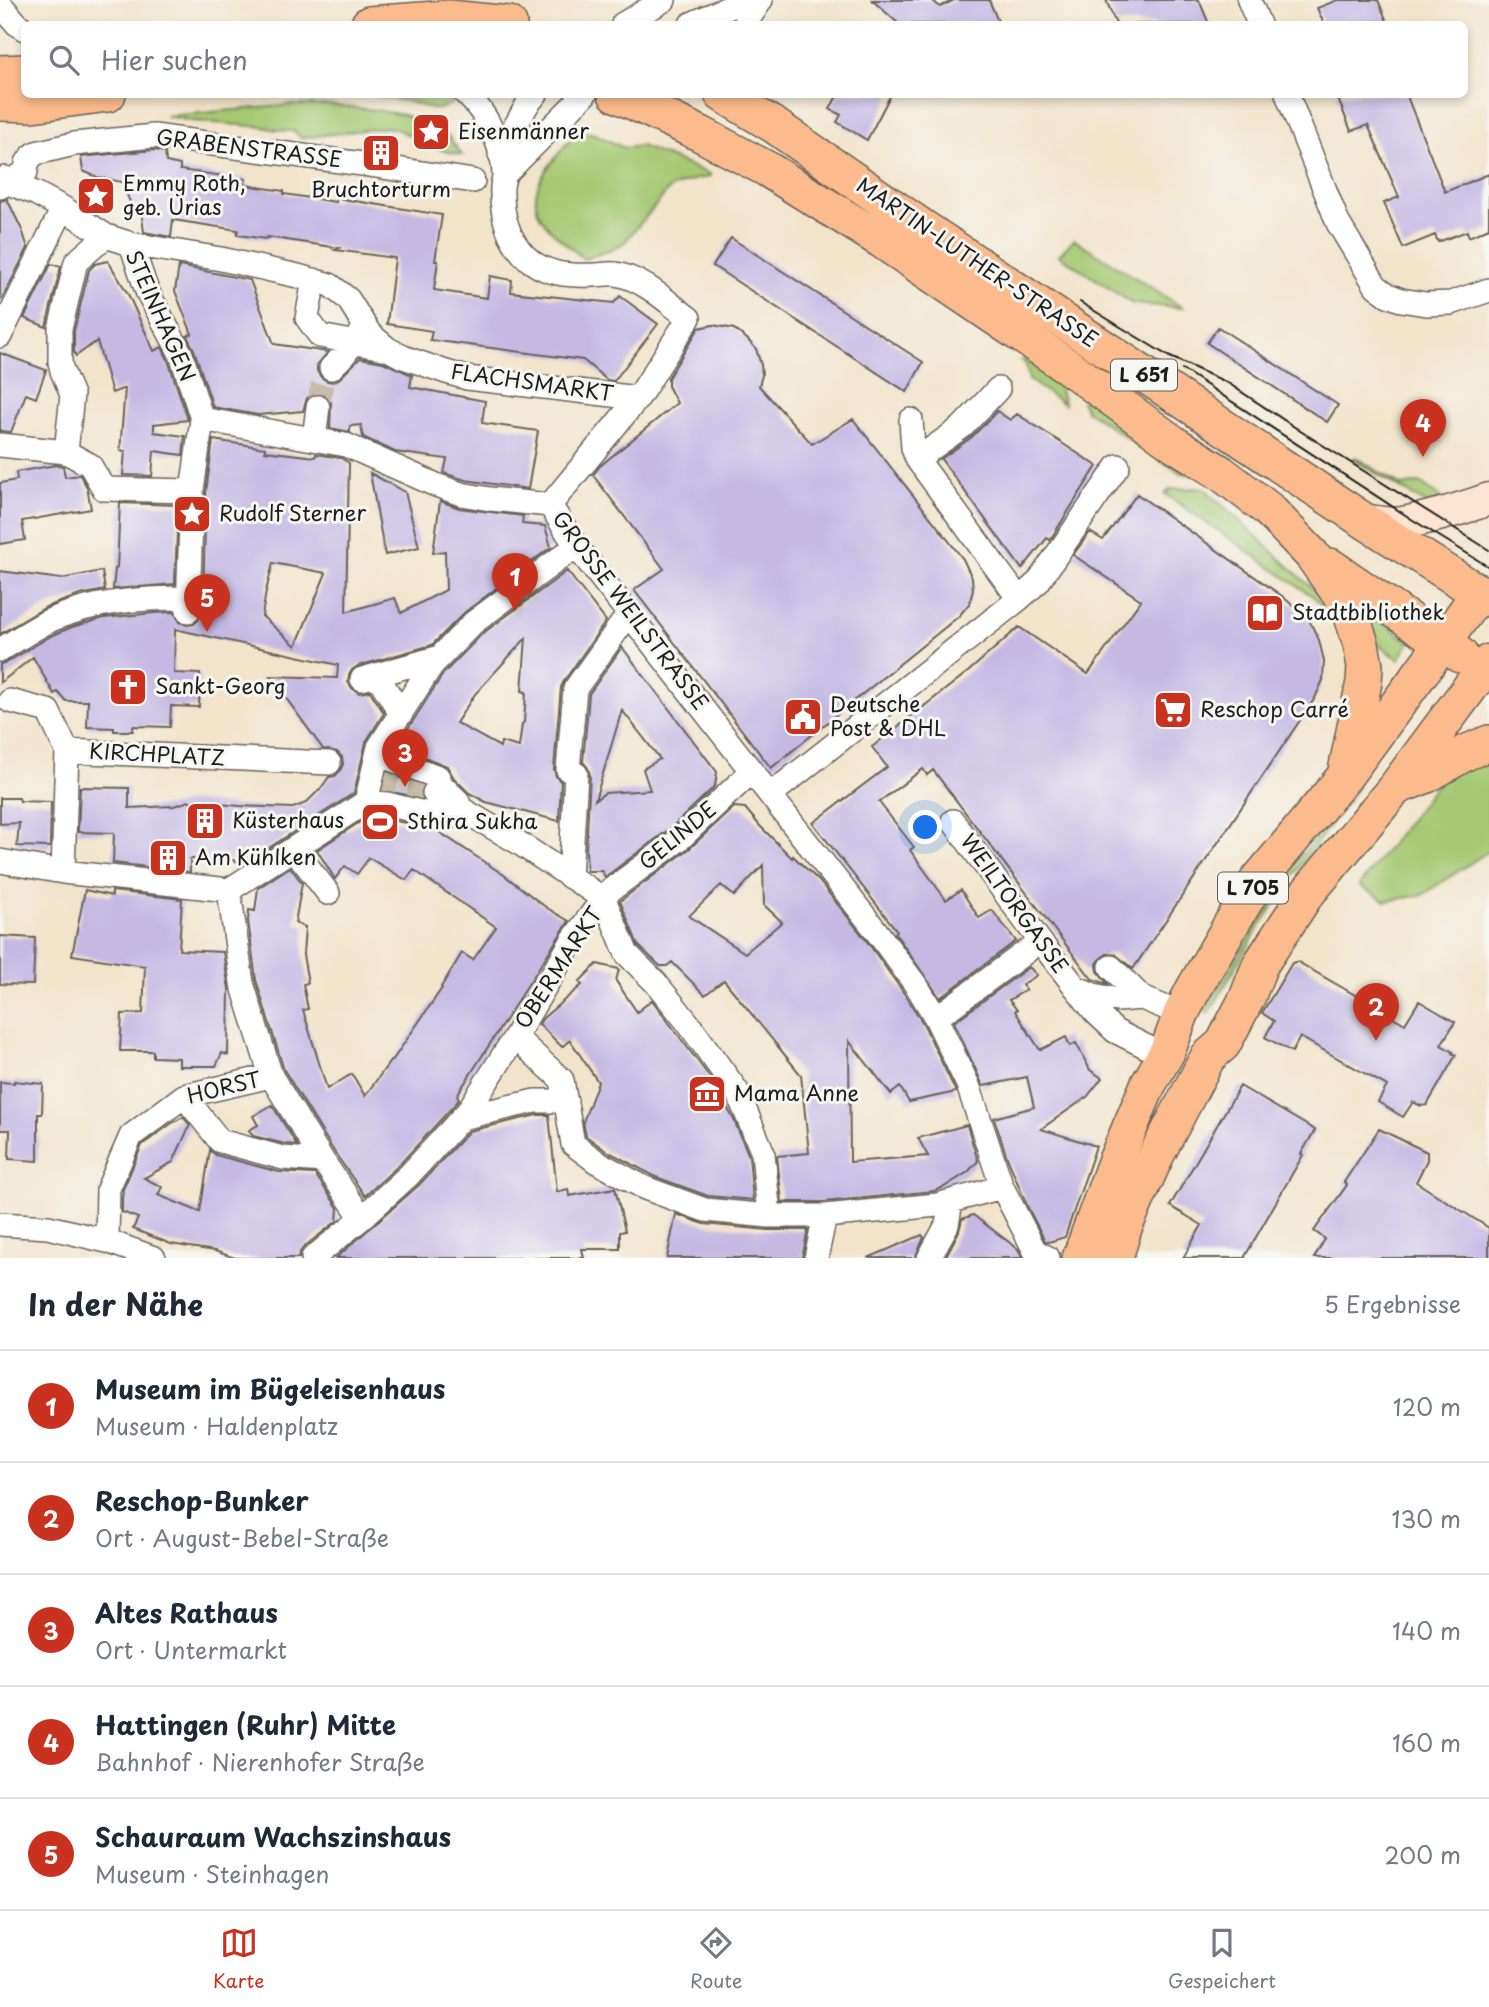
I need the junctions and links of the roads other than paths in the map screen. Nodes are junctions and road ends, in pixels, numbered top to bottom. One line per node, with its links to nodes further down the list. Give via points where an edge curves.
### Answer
1 (664, 0): 8 (street)
2 (747, 0): 9 (street)
3 (761, 0): 10 (street)
4 (1252, 1): 11 (street)
5 (0, 4): 12 (street)
6 (409, 21): 7 (main road)
7 (479, 21)
8 (628, 21)
9 (698, 21)
10 (747, 21)
11 (1258, 21)
12 (21, 26)
13 (0, 72): 14 (main road)
14 (21, 72)
15 (74, 98): 23 (main road)
16 (469, 98): 25 (street, GROSSE WEILSTRASSE, via 494,134)
17 (533, 98): 25 (street, GROSSE WEILSTRASSE)
18 (580, 98): 25 (street)
19 (625, 98): 52 (main road, MARTIN-LUTHER-STRASSE / L 651, via 767,169 881,240 1221,473 1268,509)
20 (729, 98): 24 (main road, MARTIN-LUTHER-STRASSE / L 651)
21 (759, 98): 24 (street)
22 (1289, 98): 33 (street, via 1338,223 1376,286 1401,300 1426,304 1451,303)
23 (0, 103)
24 (775, 126): 50 (main road, MARTIN-LUTHER-STRASSE / L 651)
25 (502, 165): 38 (street, GROSSE WEILSTRASSE, via 505,224 526,257 542,269 563,275 615,274 638,282 689,318)
26 (3, 179): 27 (street, GRABENSTRASSE, via 26,172 36,153 154,135); 28 (street, STEINHAGEN)
27 (473, 181)
28 (63, 208): 29 (street, STEINHAGEN); 35 (street)
29 (106, 236): 30 (street, STEINHAGEN); 31 (street); 44 (street, via 76,262 60,329 60,362 72,395)
30 (131, 244): 32 (street, FLACHSMARKT); 40 (street, STEINHAGEN, via 147,291 181,354)
31 (55, 265)
32 (314, 280): 34 (street, FLACHSMARKT, via 348,299); 34 (street, via 307,318 320,336)
33 (1489, 290)
34 (360, 335): 36 (street); 38 (street, FLACHSMARKT, via 403,357 467,378)
35 (0, 336)
36 (331, 368)
37 (998, 389): 45 (street, via 962,427)
38 (638, 398): 49 (street, GROSSE WEILSTRASSE)
39 (318, 407): 42 (street)
40 (202, 419): 42 (street); 47 (street, STEINHAGEN)
41 (911, 420): 45 (street)
42 (314, 439): 49 (street, via 346,444 461,494)
43 (0, 445): 44 (street)
44 (66, 452): 47 (street, via 90,465 104,489)
45 (917, 459): 54 (street)
46 (1118, 466): 54 (street, via 1038,582)
47 (192, 491): 57 (street, STEINHAGEN, via 188,604 142,598 92,606 50,621)
48 (1489, 499): 50 (main road, L 651, via 1403,523)
49 (550, 505): 51 (street, GROSSE WEILSTRASSE)
50 (1363, 520): 53 (main road, MARTIN-LUTHER-STRASSE / L 651)
51 (576, 546): 55 (street, GROSSE WEILSTRASSE); 58 (street, via 473,623)
52 (1312, 555): 56 (main road, MARTIN-LUTHER-STRASSE / L 651); 67 (main road, MARTIN-LUTHER-STRASSE / L 651, via 1349,607 1363,652 1364,682)
53 (1486, 590): 56 (main road, MARTIN-LUTHER-STRASSE / L 705)
54 (1019, 599): 71 (street)
55 (630, 612): 66 (street, GROSSE WEILSTRASSE); 77 (street, via 575,689 568,770 576,774)
56 (1442, 642): 59 (main road, MARTIN-LUTHER-STRASSE / L 651); 67 (main road, L 705)
57 (0, 650)
58 (440, 657): 61 (street); 61 (street, via 370,677)
59 (1487, 670): 69 (main road, L 705)
60 (10, 701): 64 (street, KIRCHPLATZ, via 48,711)
61 (401, 714): 63 (street)
62 (1489, 743): 69 (main road)
63 (379, 747): 68 (street); 72 (street, via 390,759 438,776 442,786)
64 (67, 751): 65 (street, KIRCHPLATZ); 76 (street)
65 (329, 763)
66 (751, 772): 71 (street, GROSSE WEILSTRASSE); 80 (street, GELINDE, via 681,838)
67 (1345, 776): 85 (main road, L 705, via 1256,883)
68 (369, 784): 72 (street, via 387,804); 74 (street)
69 (1396, 787): 89 (main road, L 705, via 1305,896 1259,965 1223,1044)
70 (434, 793): 72 (street)
71 (770, 795): 86 (street, GROSSE WEILSTRASSE, via 877,932)
72 (475, 817): 77 (street)
73 (953, 821): 83 (street, WEILTORGASSE)
74 (294, 849): 78 (street); 79 (street)
75 (0, 861): 76 (street)
76 (63, 872): 78 (street)
77 (570, 877): 80 (street)
78 (229, 890): 90 (street, via 242,983)
79 (328, 892)
80 (604, 899): 87 (street, OBERMARKT, via 574,938); 97 (street, via 627,954 656,983 737,1091 763,1153)
81 (1027, 951): 86 (street)
82 (1111, 967): 84 (street, WEILTORGASSE)
83 (1075, 987): 84 (street, WEILTORGASSE, via 1117,1000); 88 (street, WEILTORGASSE, via 1115,1031)
84 (1142, 998): 85 (street, WEILTORGASSE)
85 (1181, 1014): 88 (main road, L 705); 89 (main road)
86 (936, 1018): 95 (street, GROSSE WEILSTRASSE, via 968,1085)
87 (515, 1037): 92 (street, OBERMARKT, via 562,1080); 93 (street, OBERMARKT)
88 (1167, 1052): 89 (main road); 107 (main road, L 705, via 1147,1085)
89 (1209, 1057): 108 (main road, L 705, via 1156,1156)
90 (271, 1076): 91 (street, HORST); 94 (street)
91 (184, 1096): 94 (street, via 220,1142 282,1158); 101 (street, HORST, via 131,1136 108,1189)
92 (566, 1101): 93 (street, via 535,1101); 97 (street, OBERMARKT, via 573,1144 597,1162 645,1188 705,1210)
93 (465, 1114): 99 (street, OBERMARKT)
94 (323, 1161): 99 (street)
95 (1002, 1187): 96 (street, OBERMARKT); 106 (street, GROSSE WEILSTRASSE, via 1035,1251)
96 (951, 1202): 98 (street, OBERMARKT); 105 (street, via 947,1225)
97 (769, 1216): 98 (street, OBERMARKT)
98 (825, 1216): 104 (street)
99 (362, 1218): 103 (street, OBERMARKT)
100 (0, 1224): 101 (street, via 48,1227)
101 (107, 1241): 102 (street)
102 (154, 1258)
103 (313, 1258)
104 (816, 1258)
105 (929, 1258)
106 (1048, 1258)
107 (1080, 1258)
108 (1115, 1258)

